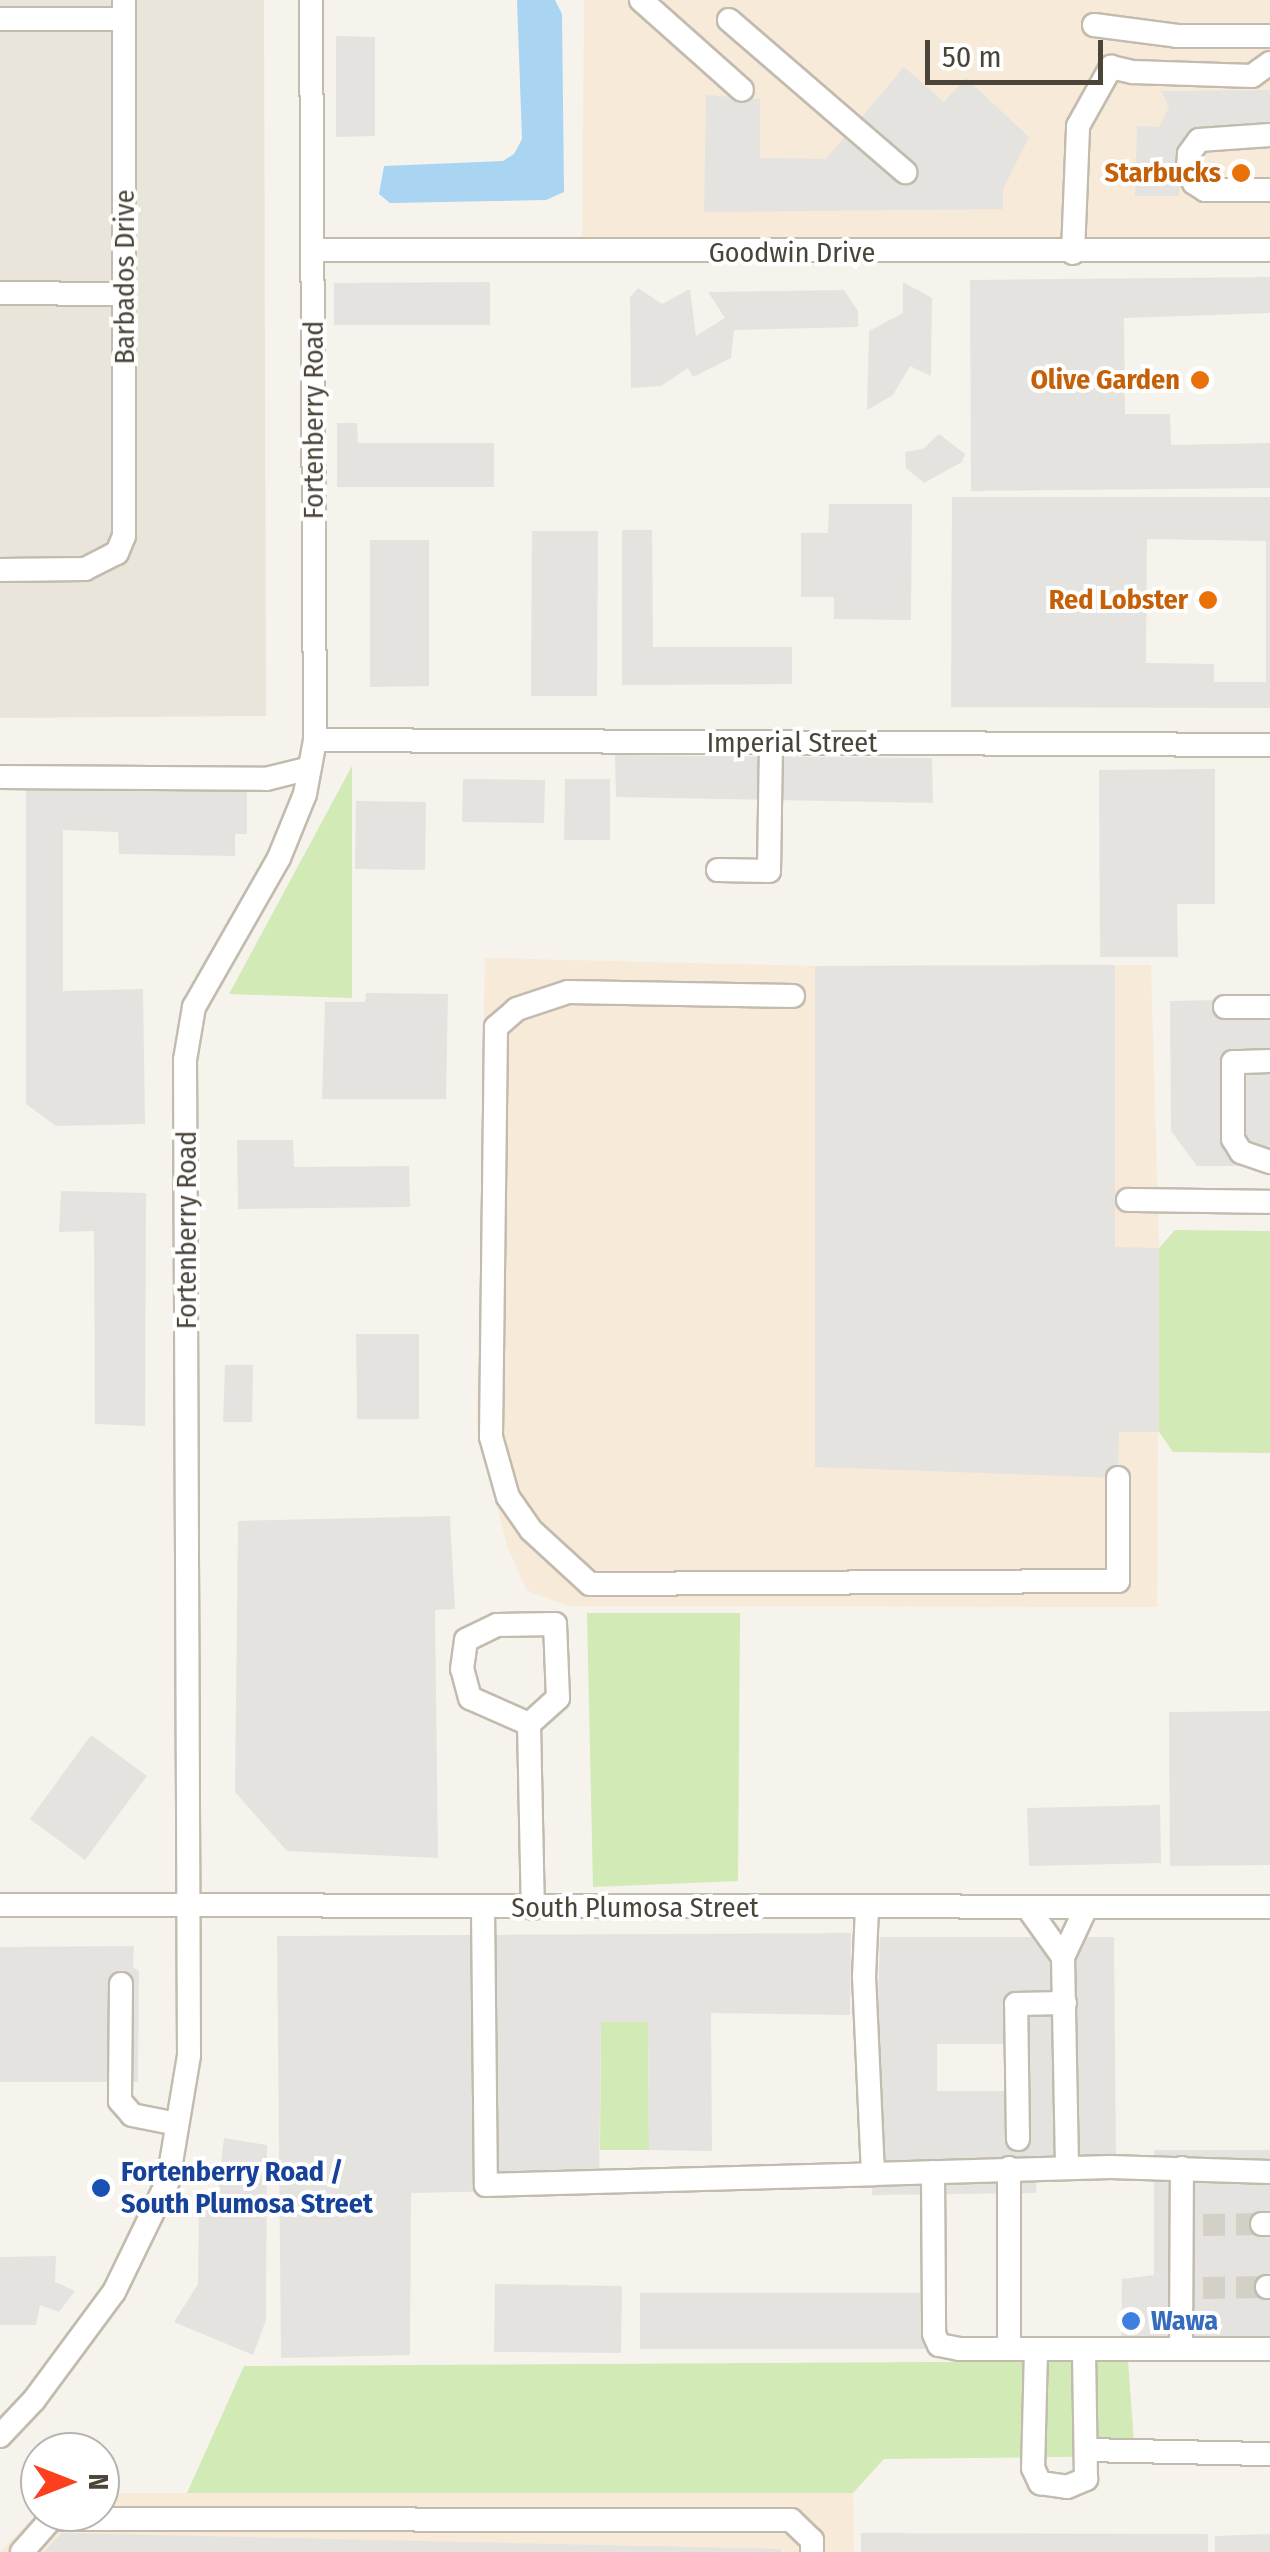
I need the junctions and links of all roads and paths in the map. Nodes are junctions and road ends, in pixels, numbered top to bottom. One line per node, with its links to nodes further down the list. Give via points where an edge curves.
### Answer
1 (311, 0): 13 (street, Fortenberry Road)
2 (641, 0): 9 (street)
3 (124, 10): 4 (street); 17 (street, Barbados Drive)
4 (0, 19)
5 (729, 20): 11 (street)
6 (1270, 36): 8 (street, via 1176,36 1094,25)
7 (1270, 63): 8 (street, via 1252,76)
8 (1111, 67): 15 (street, via 1078,126)
9 (742, 90)
10 (1270, 135): 12 (street, via 1199,140 1188,169 1204,190)
11 (905, 172)
12 (1270, 190)
13 (314, 250): 15 (street, Goodwin Drive); 19 (street, Fortenberry Road)
14 (1270, 250): 15 (street, Goodwin Drive)
15 (1072, 252)
16 (0, 293): 17 (street)
17 (124, 294): 18 (street, Barbados Drive, via 127,517 116,553 85,570)
18 (0, 570)
19 (315, 740): 20 (street, Imperial Street); 22 (street, Fortenberry Road)
20 (771, 743): 21 (street, Imperial Street); 24 (street, via 769,870)
21 (1270, 745)
22 (310, 768): 23 (street, via 266,779); 35 (street, Fortenberry Road, via 280,858 194,1007 185,1060)
23 (0, 777)
24 (718, 870)
25 (793, 996): 32 (street, via 568,992 518,1009 496,1026 492,1437 508,1496 530,1530 590,1584 1118,1581)
26 (1225, 1006): 27 (street)
27 (1270, 1007)
28 (1270, 1061): 29 (street, via 1233,1062 1234,1139 1241,1152)
29 (1270, 1162)
30 (1128, 1200): 31 (street)
31 (1270, 1202)
32 (1118, 1478)
33 (529, 1724): 33 (street, via 558,1698 555,1624 497,1624 466,1640 462,1669 470,1698); 38 (street)
34 (0, 1905): 35 (street, South Plumosa Street)
35 (191, 1907): 37 (street, South Plumosa Street); 45 (street, Fortenberry Road, via 189,2055)
36 (1270, 1907): 40 (street, South Plumosa Street)
37 (484, 1908): 38 (street, South Plumosa Street); 52 (street, via 486,2185)
38 (533, 1908): 41 (street, South Plumosa Street)
39 (1028, 1908): 40 (street, South Plumosa Street); 41 (street, South Plumosa Street); 42 (street)
40 (1086, 1908): 42 (street)
41 (867, 1909): 52 (street)
42 (1064, 1957): 44 (street)
43 (121, 1984): 45 (street, via 120,2101 132,2114)
44 (1065, 2003): 46 (street, via 1016,2004); 48 (street)
45 (178, 2124): 58 (street, Fortenberry Road, via 168,2181 114,2292)
46 (1018, 2139)
47 (1009, 2168): 48 (street); 50 (street); 53 (street)
48 (1066, 2168): 49 (street)
49 (1182, 2168): 51 (street); 56 (street, via 1192,2226 1192,2288)
50 (932, 2172): 52 (street); 53 (street, via 938,2345)
51 (1270, 2172)
52 (872, 2174)
53 (1009, 2348): 54 (street)
54 (1036, 2349): 55 (street); 59 (street, via 1033,2468 1040,2482 1067,2488 1086,2479)
55 (1084, 2349): 56 (street); 59 (street)
56 (1181, 2349): 57 (street)
57 (1270, 2349)
58 (0, 2436)
59 (1087, 2450): 60 (street)
60 (1270, 2454)
61 (22, 2552): 62 (street, via 51,2519 139,2519 791,2520 812,2540)
62 (812, 2552)

